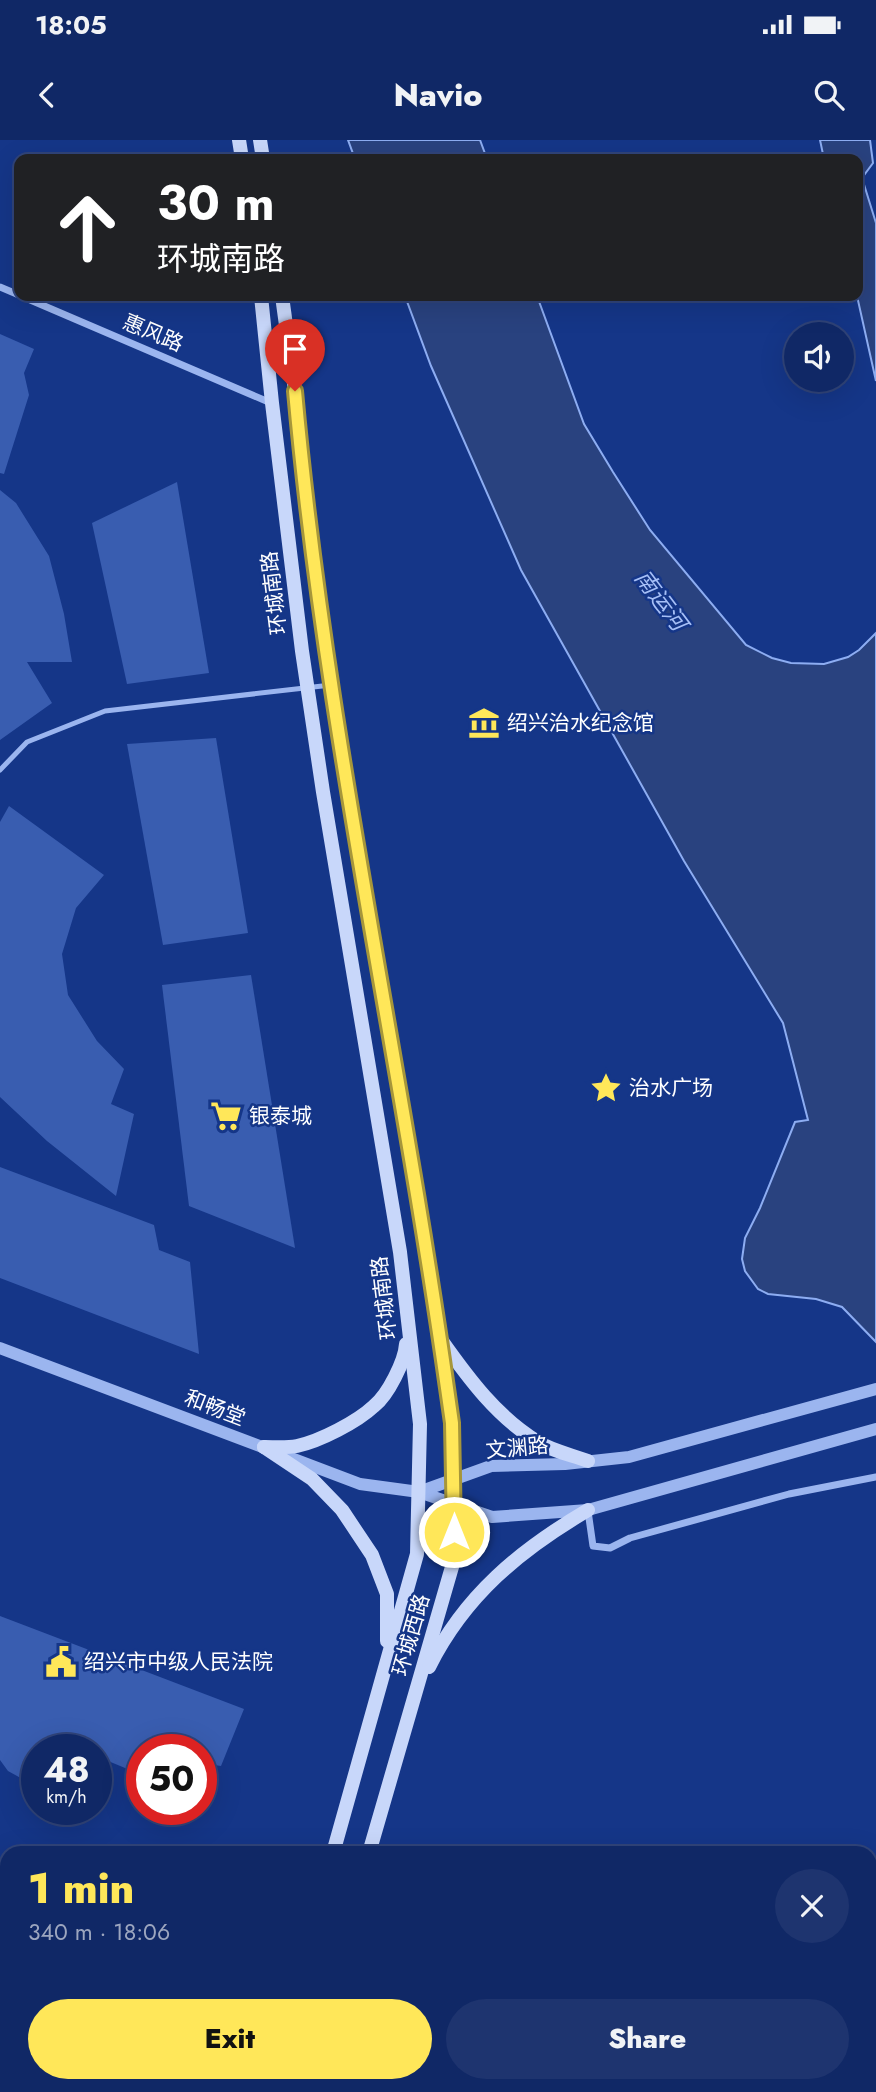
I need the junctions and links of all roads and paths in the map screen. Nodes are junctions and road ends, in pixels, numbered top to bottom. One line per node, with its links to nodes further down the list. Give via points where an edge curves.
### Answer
1 (34, 301): 4 (street, 惠风路)
2 (262, 301): 4 (main road, 环城南路)
3 (283, 301): 5 (main road, 环城南路)
4 (272, 403): 6 (main road, 环城南路)
5 (331, 685): 6 (lane); 9 (main road, 环城南路)
6 (307, 688): 7 (lane, via 105,711 27,742); 8 (main road, 环城南路)
7 (0, 770)
8 (407, 1312): 13 (main road, 环城南路); 15 (main road, via 405,1355 376,1405 340,1429 298,1446)
9 (440, 1339): 12 (main road, 环城南路); 16 (main road, via 470,1381 504,1416 539,1443)
10 (0, 1348): 15 (street, 和畅堂)
11 (876, 1389): 16 (street, 文渊路, via 629,1457)
12 (452, 1423): 18 (main road, 环城西路)
13 (420, 1424): 19 (main road, 环城西路)
14 (876, 1429): 21 (street)
15 (264, 1447): 19 (street, 和畅堂, via 360,1484); 22 (main road, via 312,1479 342,1510 372,1556 387,1594 388,1634)
16 (588, 1461): 18 (street, 文渊路, via 491,1466)
17 (876, 1477): 21 (street, via 789,1494 630,1538 610,1548 593,1546)
18 (454, 1479): 19 (street, 文渊路); 20 (main road, 环城西路)
19 (419, 1492): 20 (street); 22 (main road, 环城西路, via 417,1554)
20 (454, 1504): 21 (street, via 492,1517); 23 (main road, 环城西路, via 454,1560)
21 (588, 1510): 23 (main road, via 548,1533 499,1573 437,1652)
22 (381, 1685): 24 (main road, 环城西路)
23 (415, 1696): 25 (main road, 环城西路)
24 (335, 1846)
25 (371, 1846)

